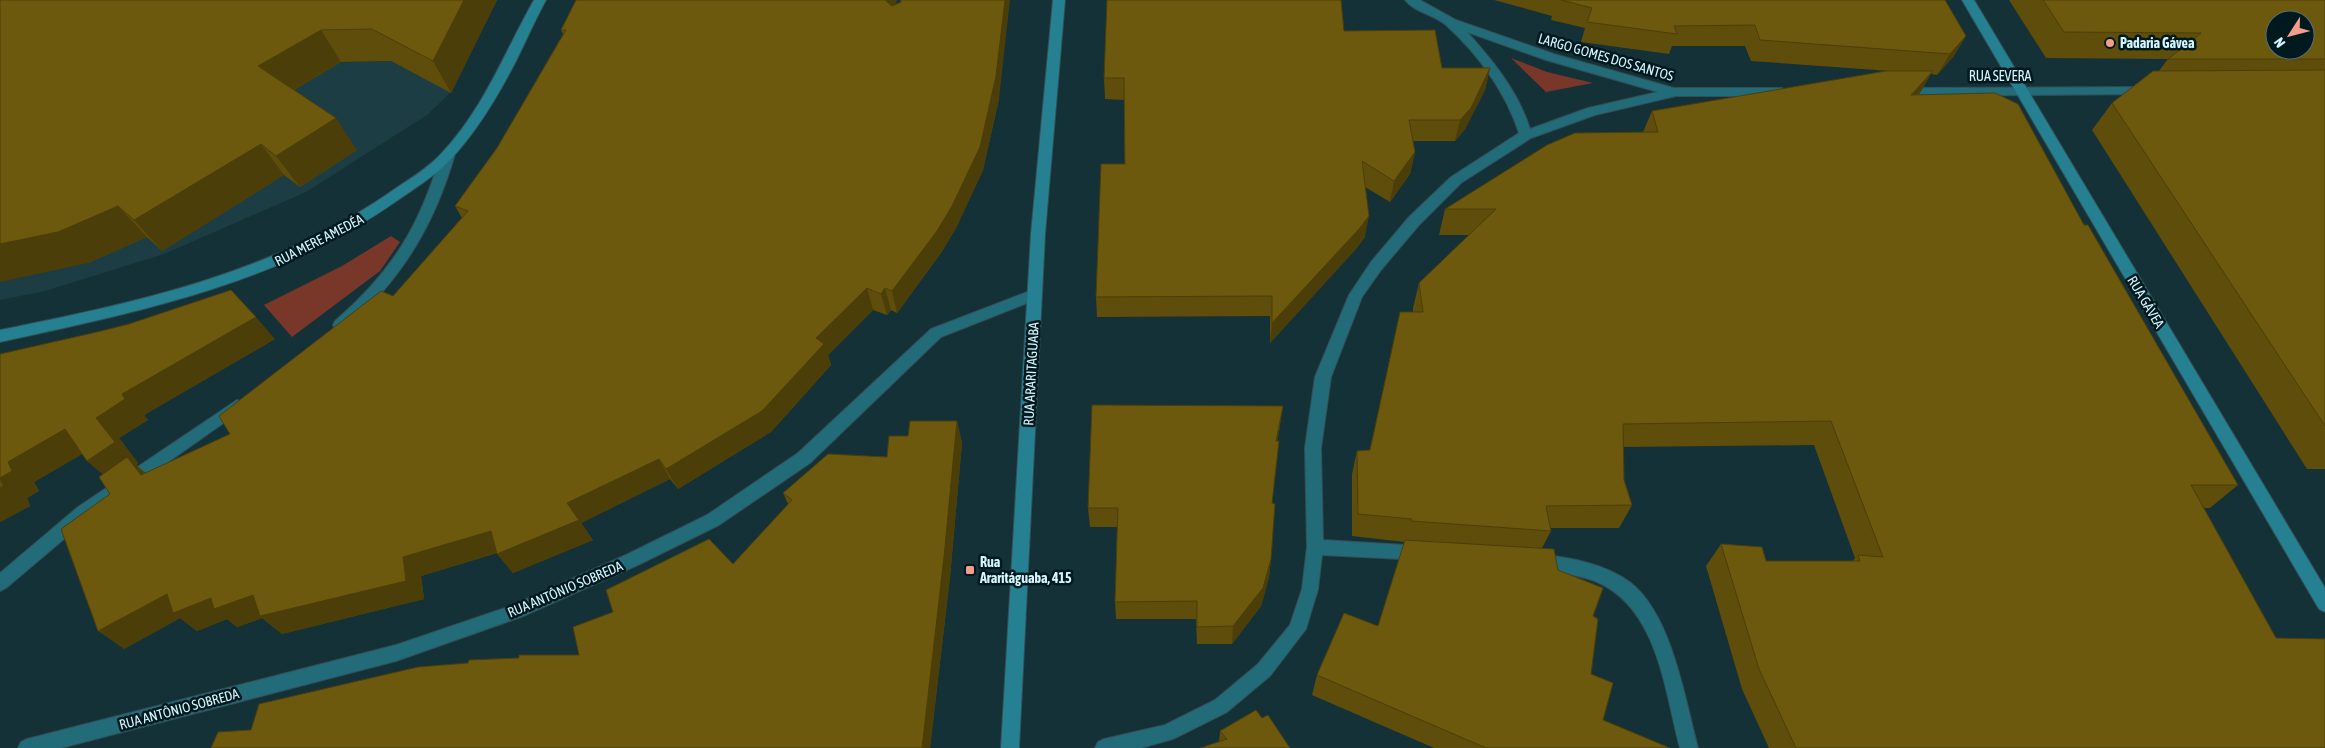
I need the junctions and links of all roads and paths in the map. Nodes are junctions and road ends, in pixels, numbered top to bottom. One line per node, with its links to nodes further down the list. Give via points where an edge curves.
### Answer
1 (540, 0): 12 (street, RUA MERE AMEDÉA, via 485,104)
2 (1059, 0): 13 (street, RUA ARARITAGUABA)
3 (1410, 0): 5 (street)
4 (1968, 0): 10 (street, RUA GÁVEA)
5 (1452, 24): 7 (street, LARGO GOMES DOS SANTOS, via 1550,57); 11 (street, via 1508,92)
6 (2159, 91): 10 (street, RUA SEVERA)
7 (1676, 92): 8 (street); 11 (street, LARGO GOMES DOS SANTOS, via 1592,111)
8 (1794, 92)
9 (1883, 92): 10 (street, RUA SEVERA)
10 (2022, 92): 21 (street, RUA GÁVEA)
11 (1526, 135): 17 (street, LARGO GOMES DOS SANTOS, via 1456,180 1414,221 1356,294 1323,377 1313,448)
12 (448, 154): 14 (street, via 431,206 392,272); 15 (street, RUA MERE AMEDÉA, via 383,206 310,248 276,263 187,293)
13 (1035, 294): 22 (street, RUA ANTÔNIO SOBREDA, via 936,334 804,458 713,520 626,563 515,612 396,653); 23 (street, RUA ARARITAGUABA)
14 (327, 335)
15 (0, 336)
16 (250, 396): 20 (street, via 84,512)
17 (1315, 547): 18 (street); 24 (street, LARGO GOMES DOS SANTOS, via 1310,589 1296,628 1264,670 1221,706 1167,733)
18 (1438, 554)
19 (1522, 560): 25 (street, via 1559,563 1602,575 1631,594 1658,635)
20 (0, 583)
21 (2325, 604)
22 (27, 748)
23 (1010, 748)
24 (1104, 748)
25 (1689, 748)

